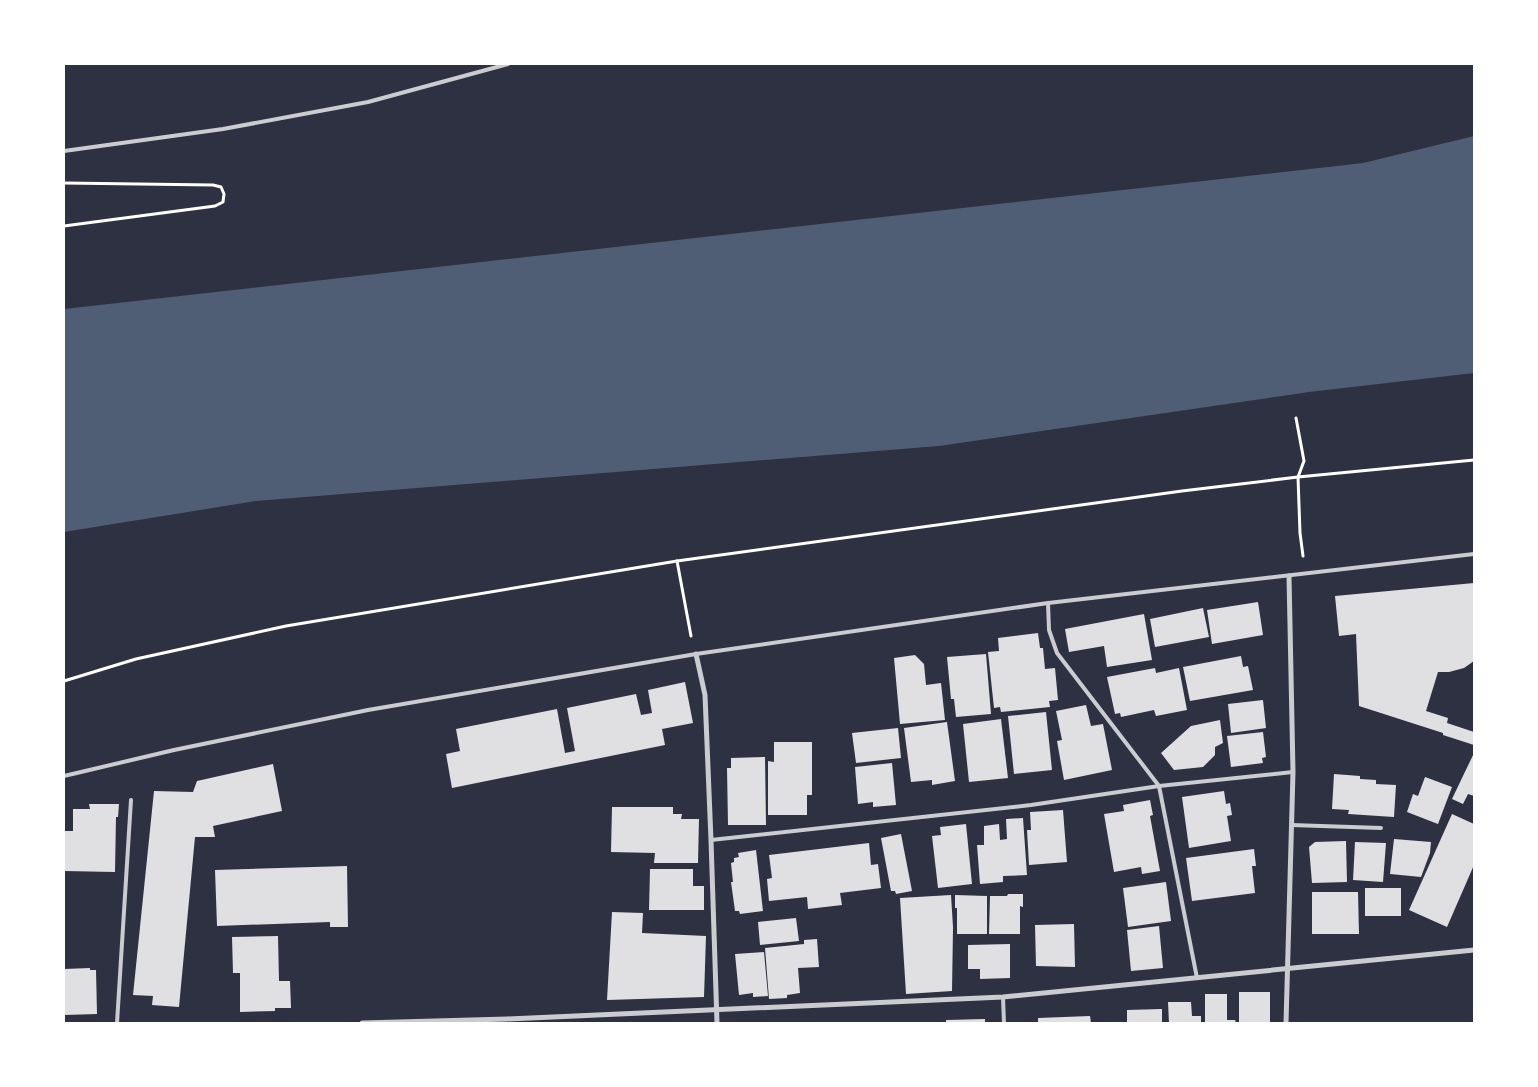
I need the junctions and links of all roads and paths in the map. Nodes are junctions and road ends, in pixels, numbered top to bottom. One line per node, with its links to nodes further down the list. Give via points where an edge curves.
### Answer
1 (508, 64): 2 (lane, via 368,102 223,129)
2 (64, 151)
3 (64, 183): 4 (path, via 213,185 221,187 224,194 223,202 215,206)
4 (64, 226)
5 (1296, 418): 7 (path, via 1304,462)
6 (1474, 460): 7 (path)
7 (1298, 477): 9 (path); 10 (path)
8 (1474, 554): 11 (lane)
9 (677, 561): 13 (path); 15 (path, via 286,626 136,659)
10 (1305, 564)
11 (1289, 576): 12 (lane); 16 (street)
12 (1048, 603): 14 (lane); 18 (lane, via 1049,630 1057,653)
13 (689, 620)
14 (696, 654): 17 (lane, via 368,710); 22 (street, via 704,695)
15 (64, 681)
16 (1293, 772): 18 (lane); 20 (street)
17 (64, 776)
18 (1159, 786): 22 (lane, via 1031,805); 25 (lane)
19 (131, 800): 29 (lane)
20 (1291, 825): 21 (lane); 24 (street)
21 (1381, 828)
22 (712, 840): 27 (street)
23 (1474, 950): 24 (street)
24 (1287, 969): 25 (street); 33 (street)
25 (1197, 978): 26 (street)
26 (1003, 997): 27 (street); 32 (lane)
27 (716, 1010): 28 (street); 31 (street)
28 (507, 1021): 30 (street)
29 (117, 1023)
30 (362, 1023)
31 (717, 1023)
32 (1004, 1023)
33 (1286, 1023)

